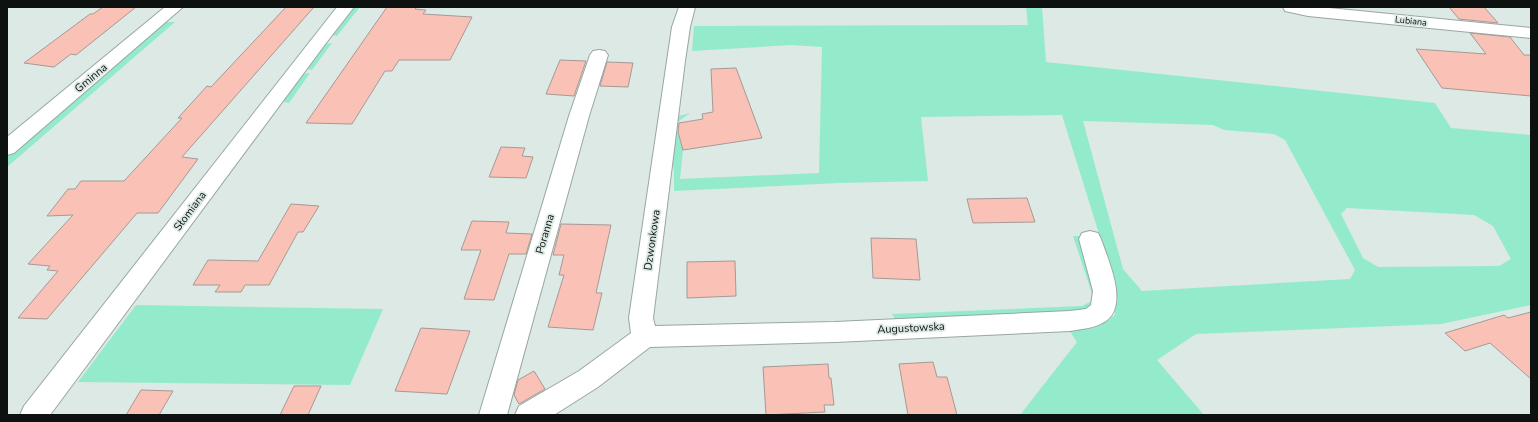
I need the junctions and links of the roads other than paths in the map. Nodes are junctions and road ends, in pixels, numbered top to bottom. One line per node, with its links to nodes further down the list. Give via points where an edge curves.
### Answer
1 (175, 7): 7 (street, Gminna)
2 (346, 7): 10 (street, Słomiana)
3 (687, 7): 9 (street, Dzwonkowa, via 681,27 641,318)
4 (1291, 7): 5 (street, Lubiana, via 1308,11)
5 (1531, 32)
6 (599, 54): 11 (street, Poranna)
7 (7, 148)
8 (1090, 240): 9 (street, Augustowska, via 1106,298 1104,308 1089,318 835,332)
9 (644, 337): 12 (street, via 574,389)
10 (34, 415)
11 (493, 415)
12 (529, 415)

